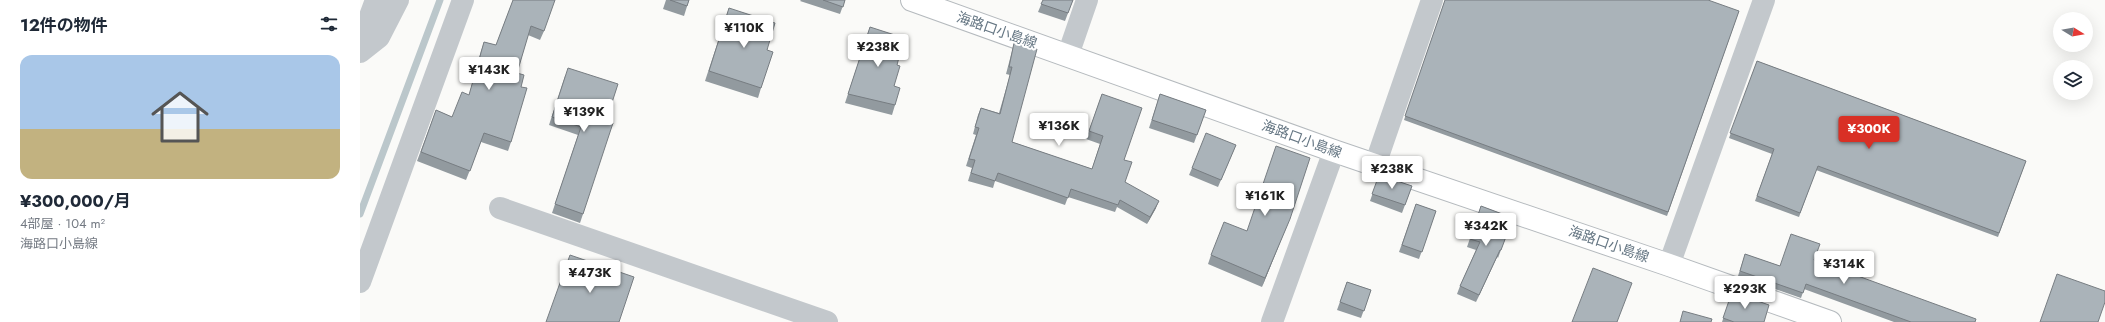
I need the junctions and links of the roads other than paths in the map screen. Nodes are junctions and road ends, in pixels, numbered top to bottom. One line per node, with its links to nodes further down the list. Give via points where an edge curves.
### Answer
1 (376, 0): 8 (street)
2 (398, 0): 9 (street, via 379,37)
3 (462, 0): 15 (street)
4 (912, 0): 10 (main road, 海路口小島線)
5 (1087, 0): 10 (street)
6 (1432, 0): 12 (street)
7 (1764, 0): 14 (street)
8 (360, 43)
9 (360, 52)
10 (1068, 55): 11 (main road, 海路口小島線)
11 (1334, 151): 12 (main road, 海路口小島線); 17 (street)
12 (1375, 165): 14 (main road, 海路口小島線)
13 (500, 208): 16 (street)
14 (1669, 265): 18 (main road, 海路口小島線)
15 (360, 282)
16 (827, 322)
17 (1272, 322)
18 (1830, 322)

